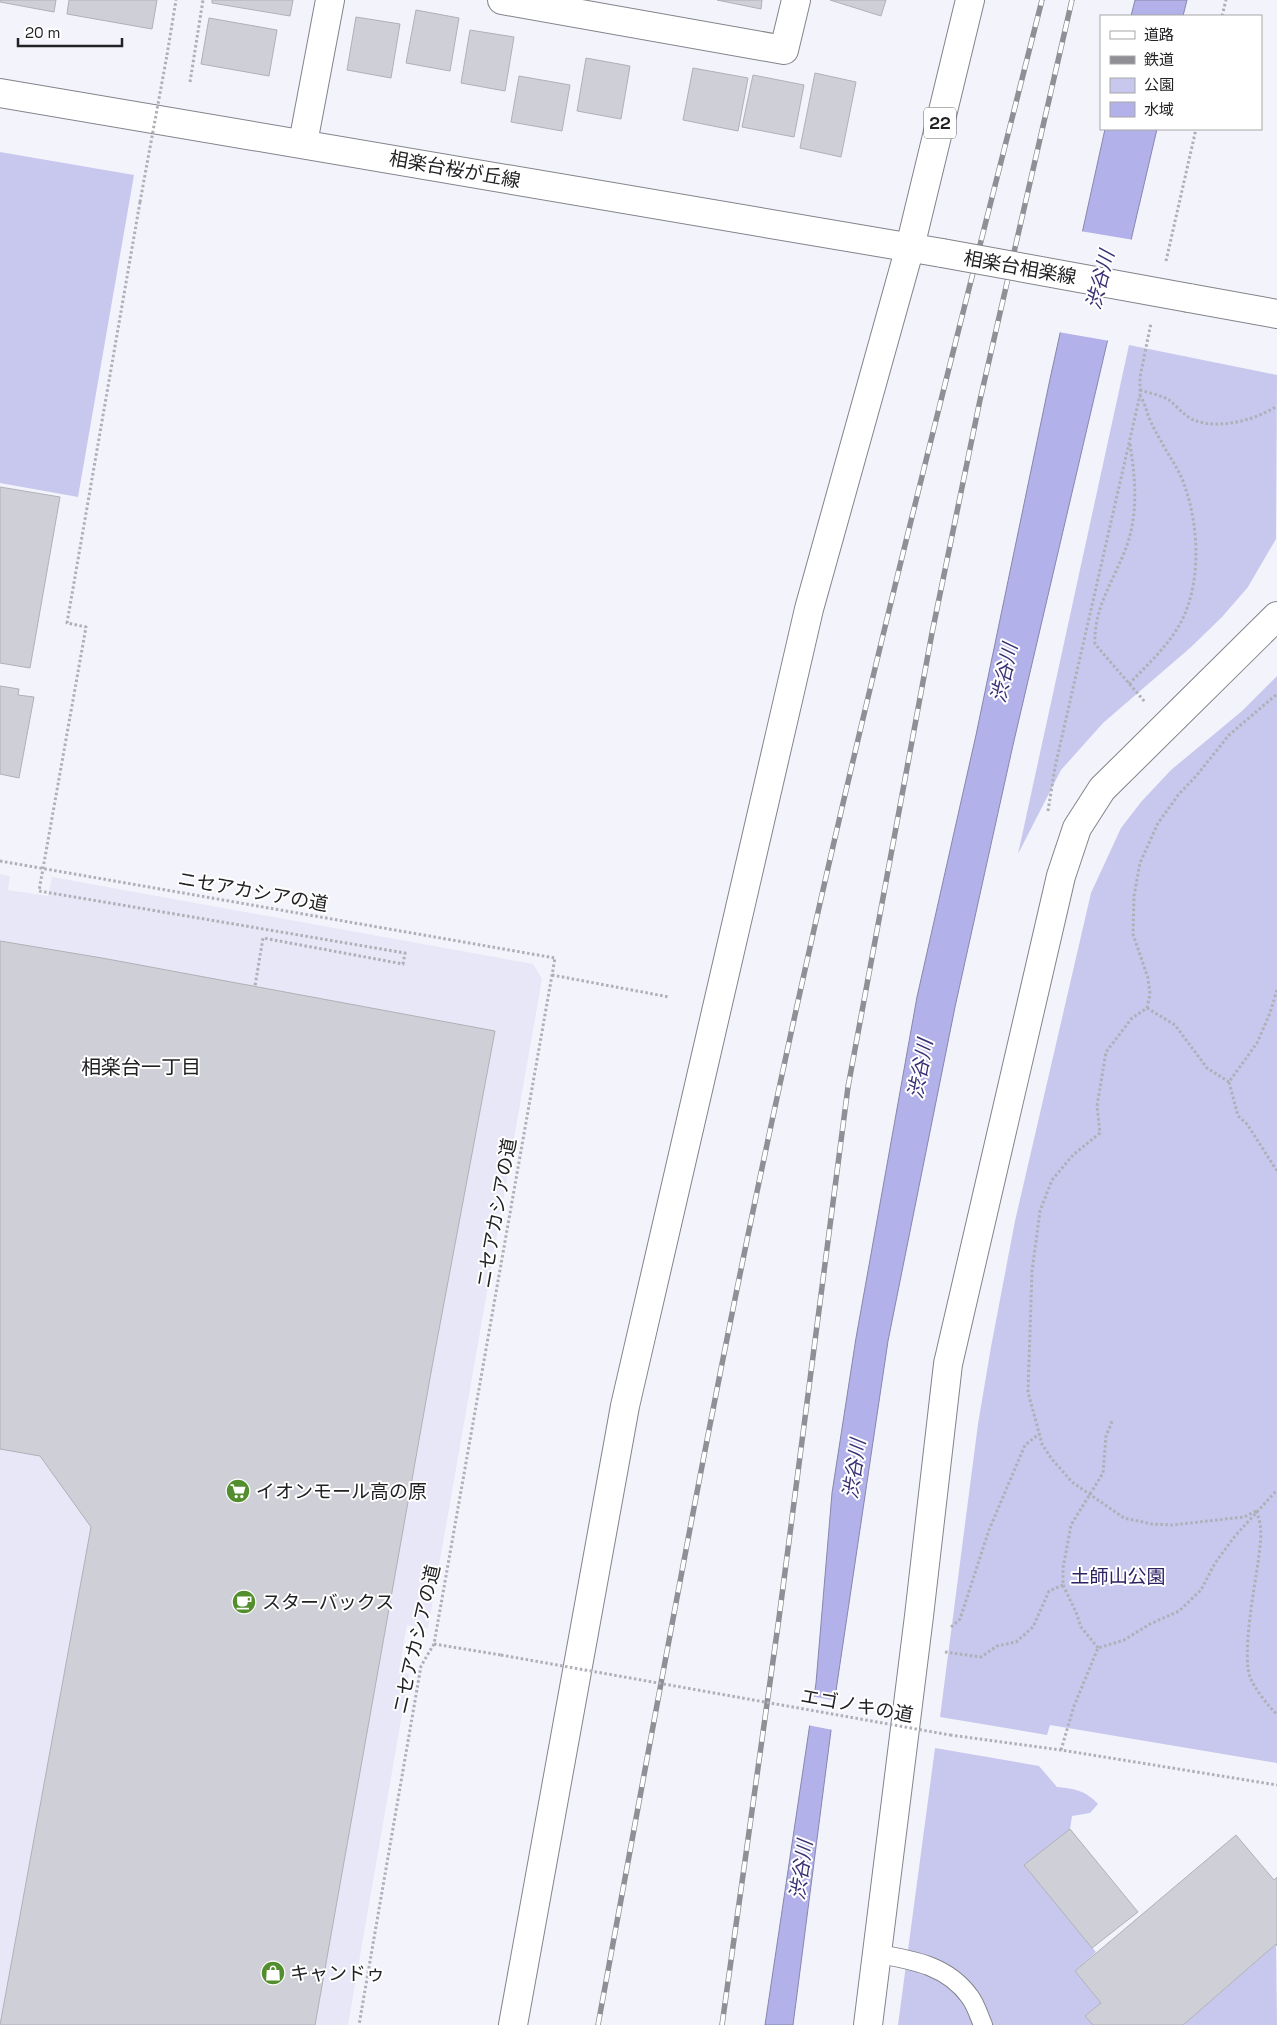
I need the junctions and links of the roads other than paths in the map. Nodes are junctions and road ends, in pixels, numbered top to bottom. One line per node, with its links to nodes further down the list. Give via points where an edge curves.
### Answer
1 (330, 0): 6 (street)
2 (502, 0): 3 (street, via 784,50)
3 (796, 0)
4 (970, 0): 7 (street, 22)
5 (0, 92): 6 (street, 相楽台桜が丘線)
6 (303, 143): 7 (street, 相楽台桜が丘線)
7 (910, 247): 8 (street, 相楽台相楽線, bridge); 11 (street, via 808,609 625,1406)
8 (1277, 314)
9 (1277, 616): 10 (street, via 1102,789 1077,828 1061,876 948,1364)
10 (878, 1954): 12 (street); 13 (lane, via 924,1963 943,1972 971,1998)
11 (514, 2025)
12 (868, 2025)
13 (983, 2025)

